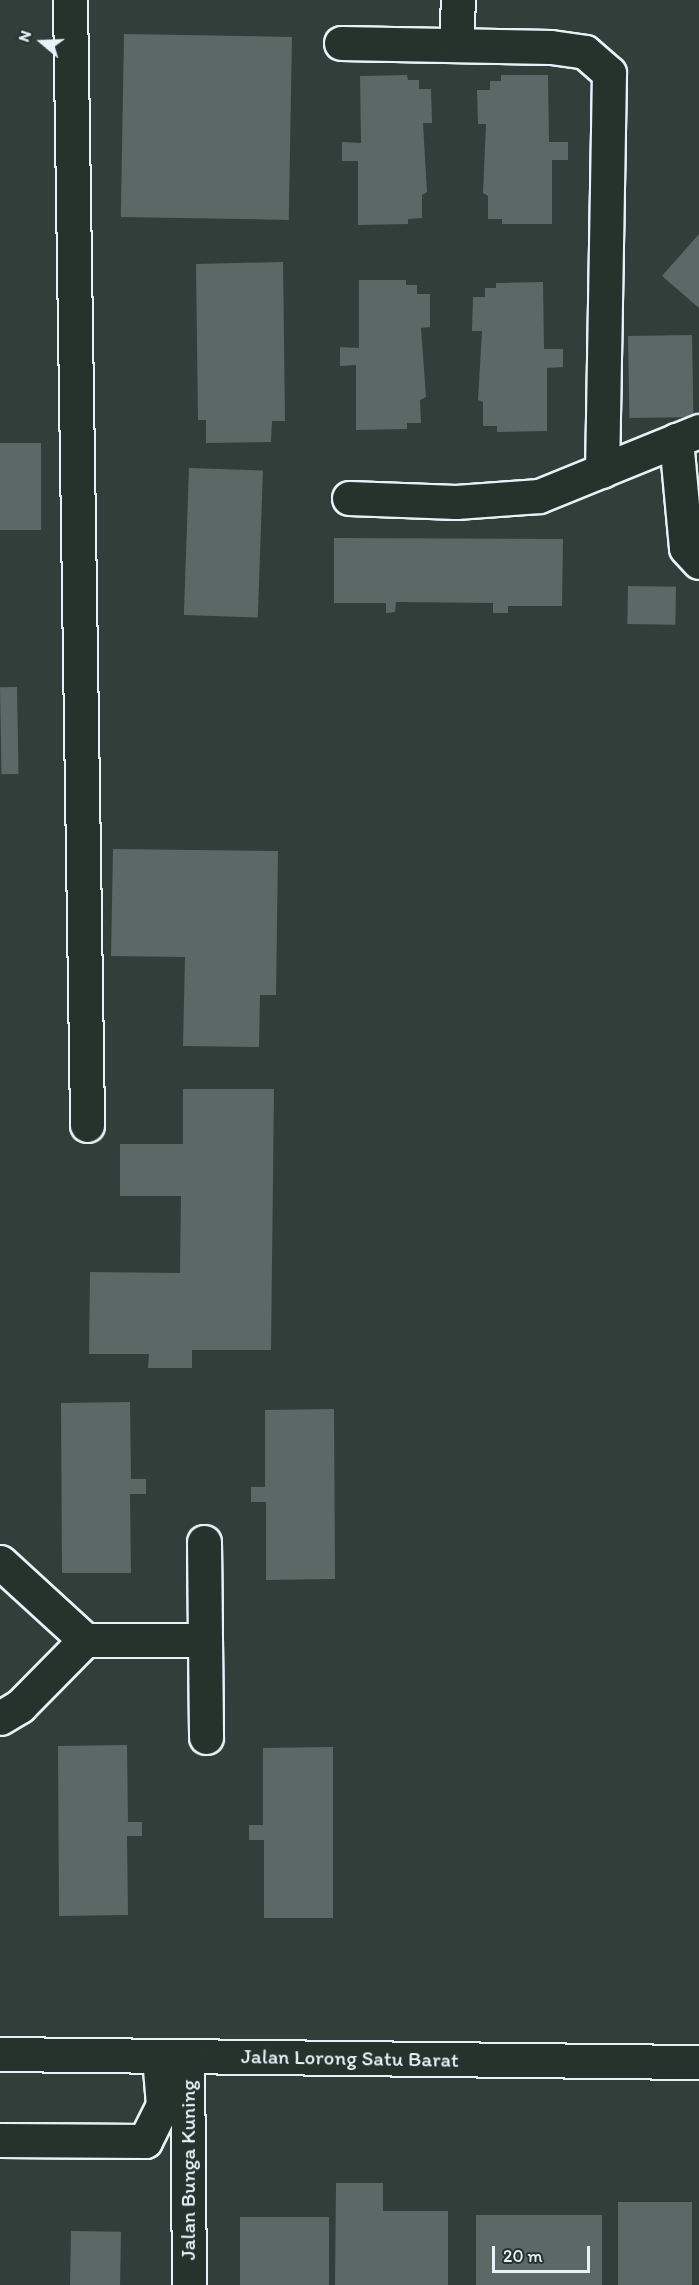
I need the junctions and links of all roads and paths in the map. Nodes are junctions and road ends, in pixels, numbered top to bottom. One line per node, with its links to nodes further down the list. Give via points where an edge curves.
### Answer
1 (70, 0): 9 (street)
2 (458, 0): 4 (street)
3 (341, 43): 4 (street)
4 (456, 45): 6 (street, via 585,52 609,73)
5 (688, 435): 6 (street); 8 (street, via 686,548)
6 (602, 471): 7 (street, via 539,496 456,502)
7 (349, 498)
8 (699, 562)
9 (87, 1125)
10 (204, 1542): 13 (street)
11 (0, 1562): 12 (street)
12 (85, 1640): 13 (street); 14 (street, via 20,1706)
13 (204, 1640): 15 (street)
14 (0, 1718)
15 (206, 1737)
16 (0, 2054): 17 (street, Jalan Lorong Satu Barat)
17 (173, 2056): 18 (street, Jalan Lorong Satu Barat); 19 (street, via 163,2105 145,2141); 20 (street, Jalan Bunga Kuning)
18 (699, 2062)
19 (0, 2140)
20 (189, 2285)

